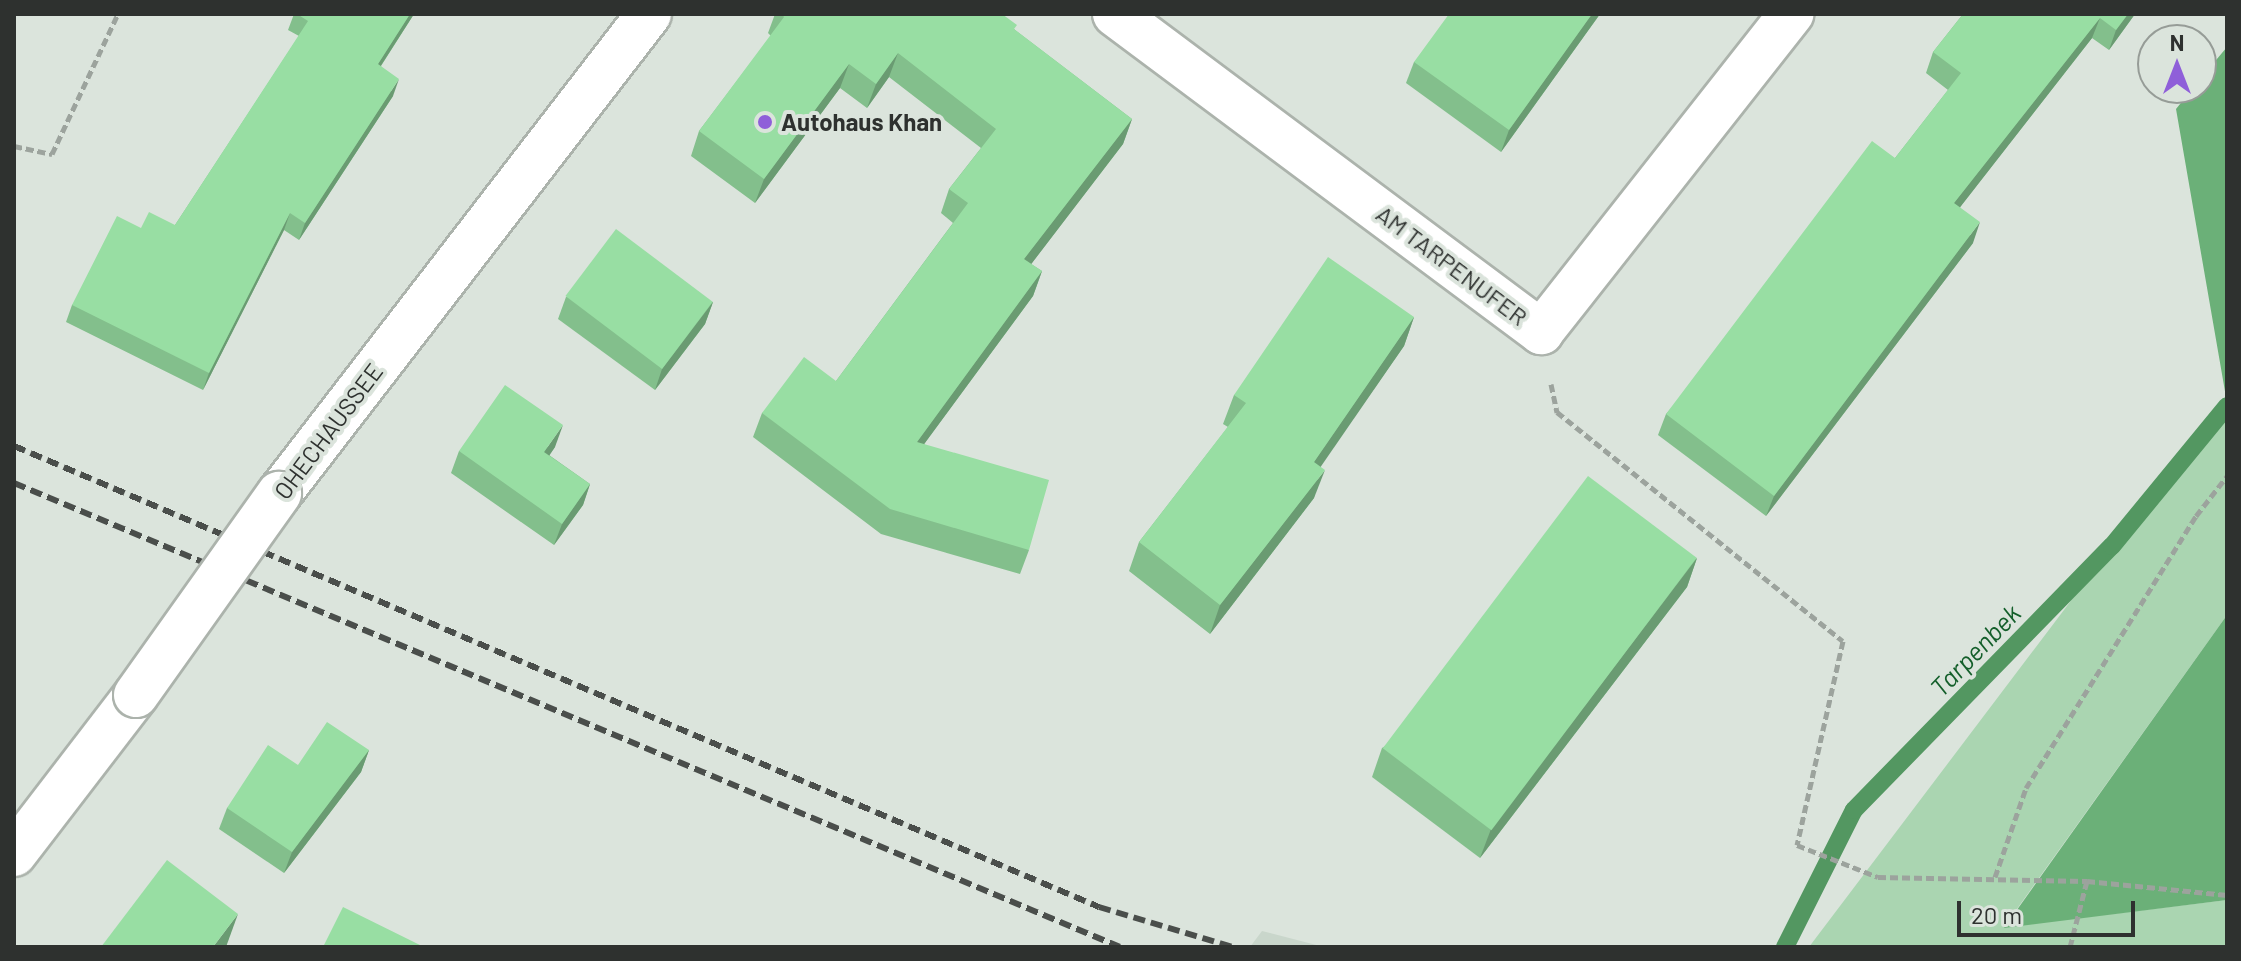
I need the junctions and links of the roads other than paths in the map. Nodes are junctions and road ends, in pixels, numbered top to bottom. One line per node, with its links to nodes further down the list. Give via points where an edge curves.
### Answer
1 (649, 14): 4 (main road, OHECHAUSSEE, bridge, via 279,494)
2 (1115, 14): 3 (main road, AM TARPENUFER, via 1541,332)
3 (1791, 14)
4 (14, 854)

